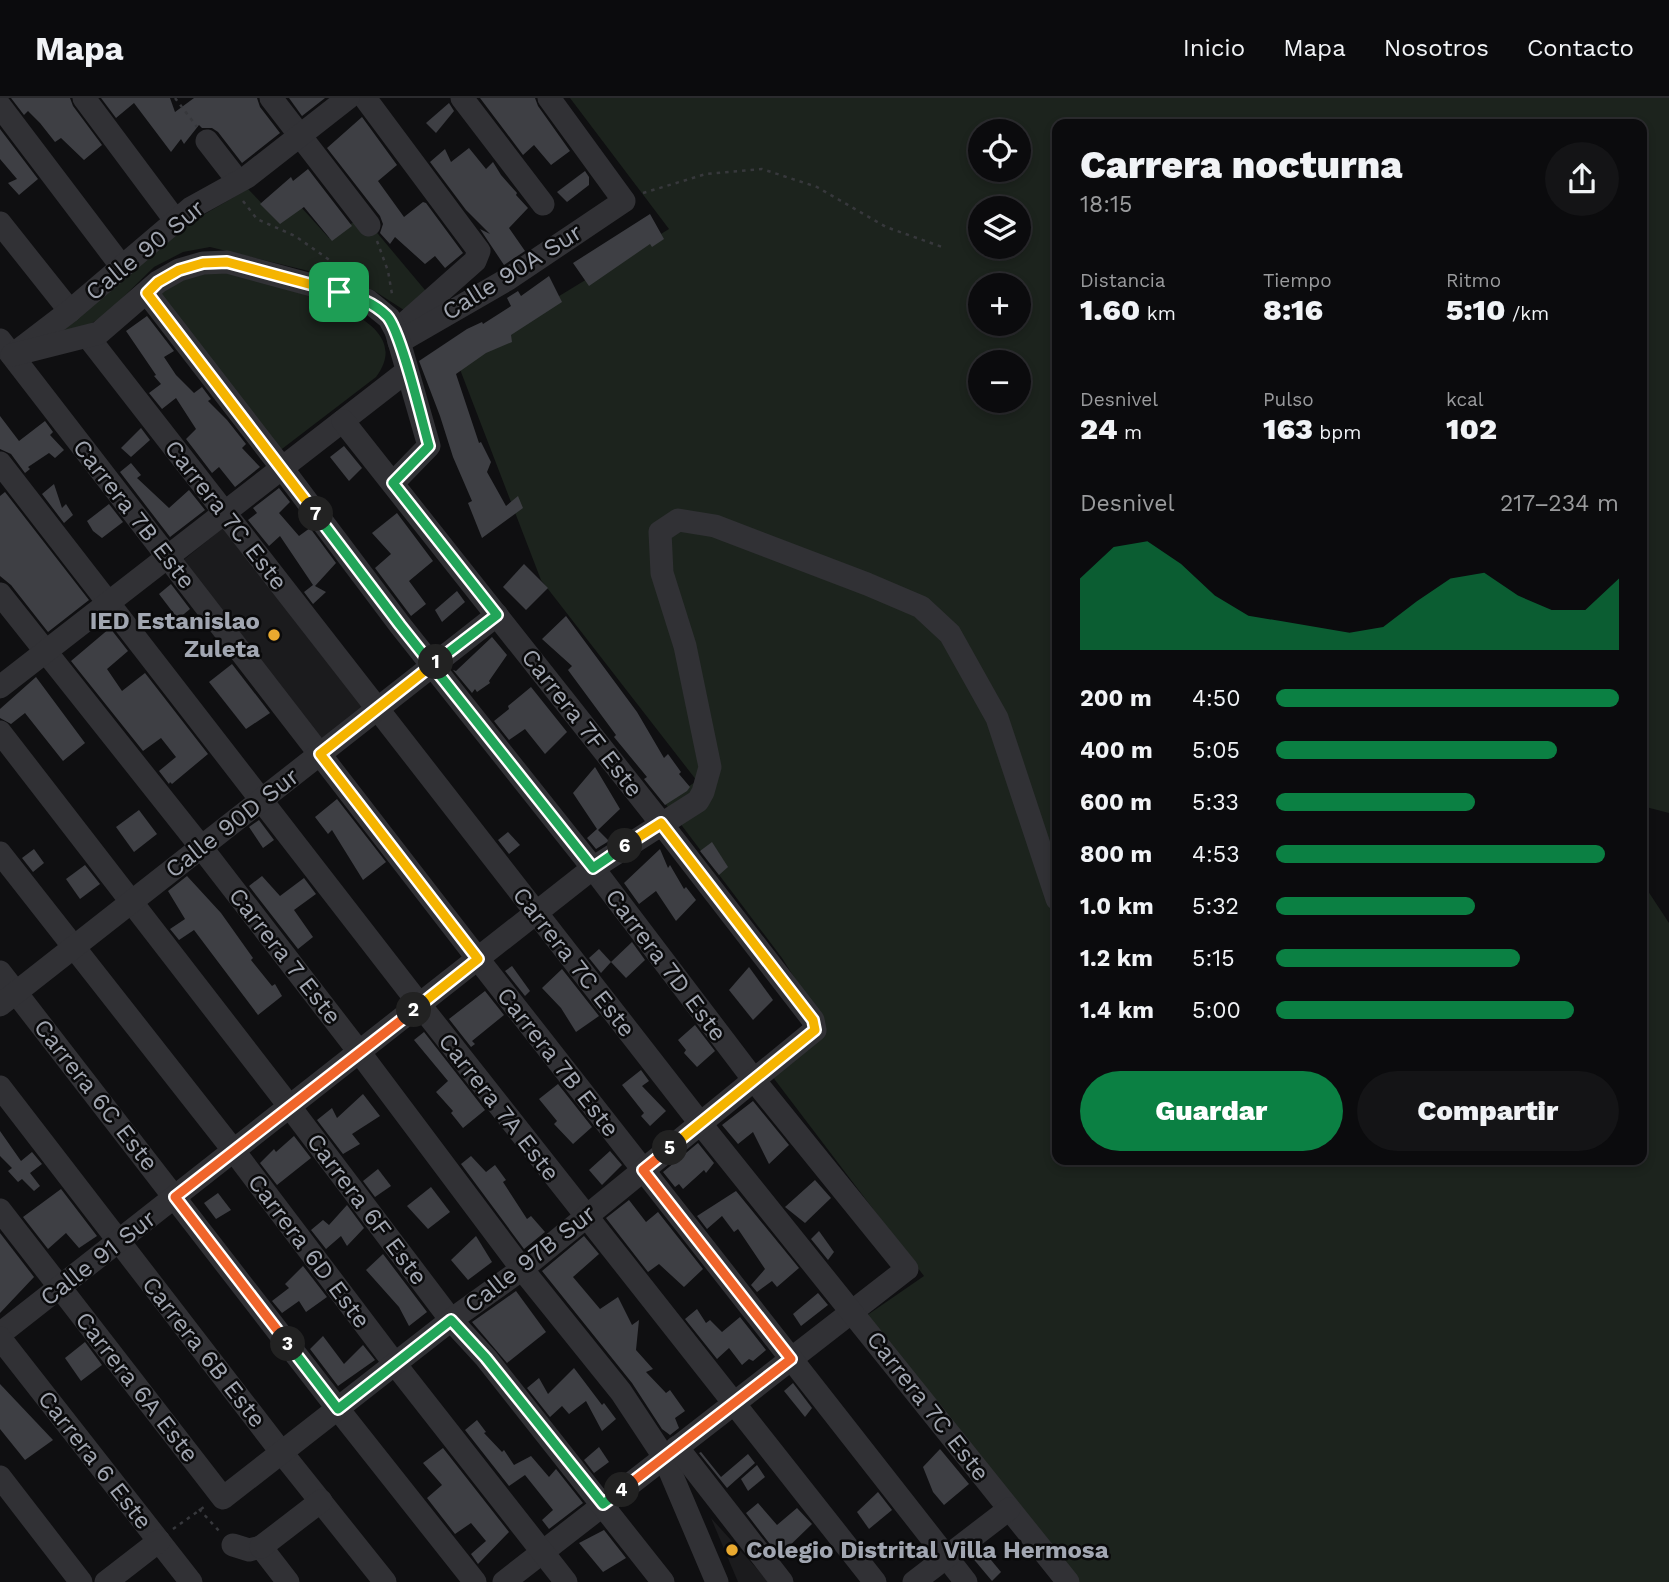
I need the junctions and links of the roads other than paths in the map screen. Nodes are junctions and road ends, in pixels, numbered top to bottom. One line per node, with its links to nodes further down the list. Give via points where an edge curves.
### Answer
1 (84, 98): 12 (street)
2 (271, 98): 8 (street)
3 (348, 98): 8 (street, Calle 90 Sur)
4 (365, 98): 18 (street, via 479,251 475,261)
5 (461, 98): 11 (street)
6 (549, 98): 18 (street, Calle 90A Sur, via 624,201 508,279)
7 (0, 106): 15 (street)
8 (300, 136): 10 (street, Calle 90 Sur); 14 (street)
9 (207, 141): 10 (street)
10 (234, 183): 12 (street, Calle 90 Sur)
11 (543, 204)
12 (175, 220): 15 (street, Calle 90 Sur)
13 (0, 223): 17 (street)
14 (369, 225)
15 (122, 267): 17 (street, Calle 90 Sur)
16 (147, 293): 18 (street, Calle 90 Sur, via 179,270 227,262 367,300); 19 (street, Calle 90 Sur); 24 (street, Carrera 7D Este)
17 (70, 311): 20 (street, Calle 90 Sur)
18 (395, 330): 21 (street)
19 (88, 337): 20 (street, Calle 90 Sur); 26 (street, Carrera 7C Este)
20 (4, 354): 27 (street, Carrera 7B Este)
21 (407, 371): 22 (street); 25 (street, via 429,446)
22 (343, 421): 24 (street); 25 (street, Carrera 7F Este)
23 (0, 463): 29 (street, Carrera 7A Este)
24 (282, 468): 26 (street); 32 (street, Carrera 7D Este)
25 (393, 483): 30 (street, Carrera 7F Este)
26 (224, 512): 27 (street); 34 (street, Carrera 7C Este)
27 (167, 556): 29 (street); 36 (street, Carrera 7B Este)
28 (0, 594): 31 (street, Carrera 7 Este)
29 (108, 602): 31 (street); 37 (street, Carrera 7A Este)
30 (497, 615): 32 (street, Calle 90D Sur); 38 (street, Carrera 7F Este)
31 (45, 651): 33 (street); 39 (street, Carrera 7 Este)
32 (433, 664): 34 (street, Calle 90D Sur); 41 (street, Carrera 7D Este)
33 (0, 687)
34 (377, 709): 36 (street, Calle 90D Sur); 44 (street, Carrera 7C Este)
35 (0, 732): 43 (street, Carrera 6F Este)
36 (320, 754): 37 (street, Calle 90D Sur); 46 (street, Carrera 7B Este)
37 (261, 800): 39 (street, Calle 90D Sur); 49 (street, Carrera 7A Este)
38 (661, 823): 41 (street, Calle 91 Sur); 42 (street, Calle 91 Sur, via 698,801 709,767 685,646 662,573 660,532 678,520 715,526 921,607 950,634 997,718); 50 (street, Carrera 7F Este, via 813,1020)
39 (201, 847): 43 (street, Calle 90D Sur); 51 (street, Carrera 7 Este)
40 (0, 853): 45 (street, Carrera 6D Este)
41 (593, 868): 44 (street, Calle 91 Sur); 52 (street, Carrera 7D Este)
42 (1052, 884)
43 (131, 901): 45 (street, Calle 90D Sur); 54 (street, Carrera 6F Este)
44 (536, 914): 46 (street, Calle 91 Sur); 55 (street, Carrera 7C Este)
45 (73, 947): 48 (street, Calle 90D Sur); 56 (street, Carrera 6D Este)
46 (478, 959): 49 (street, Calle 91 Sur); 57 (street, Carrera 7B Este)
47 (0, 972): 48 (street, Carrera 6C Este)
48 (8, 998): 58 (street, Carrera 6C Este)
49 (420, 1005): 51 (street, Calle 91 Sur); 60 (street, Carrera 7A Este)
50 (815, 1030): 52 (street, Calle 97B Sur)
51 (360, 1053): 54 (street, Calle 91 Sur); 62 (street, Carrera 7 Este)
52 (754, 1080): 55 (street, Calle 97B Sur); 64 (street, Carrera 7D Este, via 907,1269)
53 (0, 1087): 61 (street, Carrera 6B Este)
54 (290, 1107): 56 (street, Calle 91 Sur); 65 (street, Carrera 6F Este)
55 (700, 1123): 57 (street, Calle 97B Sur); 64 (street, Carrera 7C Este)
56 (234, 1151): 58 (street, Calle 91 Sur); 68 (street, Carrera 6D Este)
57 (643, 1170): 60 (street, Calle 97B Sur); 67 (street, Carrera 7B Este)
58 (175, 1197): 61 (street, Calle 91 Sur); 70 (street, Carrera 6C Este)
59 (0, 1210): 63 (street, Carrera 6A Este)
60 (586, 1217): 62 (street, Calle 97B Sur); 69 (street, Carrera 7A Este)
61 (119, 1241): 63 (street, Calle 91 Sur); 72 (street, Carrera 6B Este)
62 (522, 1269): 65 (street, Calle 97B Sur); 71 (street, Carrera 7 Este)
63 (60, 1287): 66 (street, Calle 91 Sur); 74 (street, Carrera 6A Este)
64 (852, 1311): 67 (street); 77 (street, Carrera 7C Este)
65 (451, 1320): 68 (street, Calle 97B Sur); 76 (street, Carrera 6F Este)
66 (0, 1336): 78 (street, Carrera 6 Este)
67 (791, 1359): 69 (street); 82 (street, Carrera 7B Este)
68 (395, 1364): 70 (street, Calle 97B Sur); 81 (street, Carrera 6D Este)
69 (733, 1403): 71 (street); 94 (street, Carrera 7A Este)
70 (338, 1409): 72 (street, Calle 97B Sur); 88 (street, Carrera 6C Este)
71 (671, 1452): 76 (street); 92 (street); 93 (street, Carrera 7 Este)
72 (282, 1453): 74 (street, Calle 97B Sur); 75 (street, Carrera 6B Este)
73 (0, 1477): 83 (street)
74 (223, 1499)
75 (321, 1501): 80 (street); 87 (street, Carrera 6B Este)
76 (603, 1504): 81 (street); 91 (street, Carrera 6F Este)
77 (1009, 1508): 82 (street); 97 (street, Carrera 7C Este)
78 (159, 1541): 84 (street); 85 (street, Carrera 6 Este)
79 (233, 1545): 80 (street, via 249,1550)
80 (261, 1547): 86 (street)
81 (543, 1552): 89 (street); 90 (street, Carrera 6D Este)
82 (946, 1557): 95 (street); 96 (street, Carrera 7B Este)
83 (81, 1582)
84 (106, 1582)
85 (191, 1582)
86 (288, 1582)
87 (385, 1582)
88 (475, 1582)
89 (504, 1582)
90 (566, 1582)
91 (663, 1582)
92 (717, 1582)
93 (782, 1582)
94 (874, 1582)
95 (914, 1582)
96 (965, 1582)
97 (1068, 1582)

